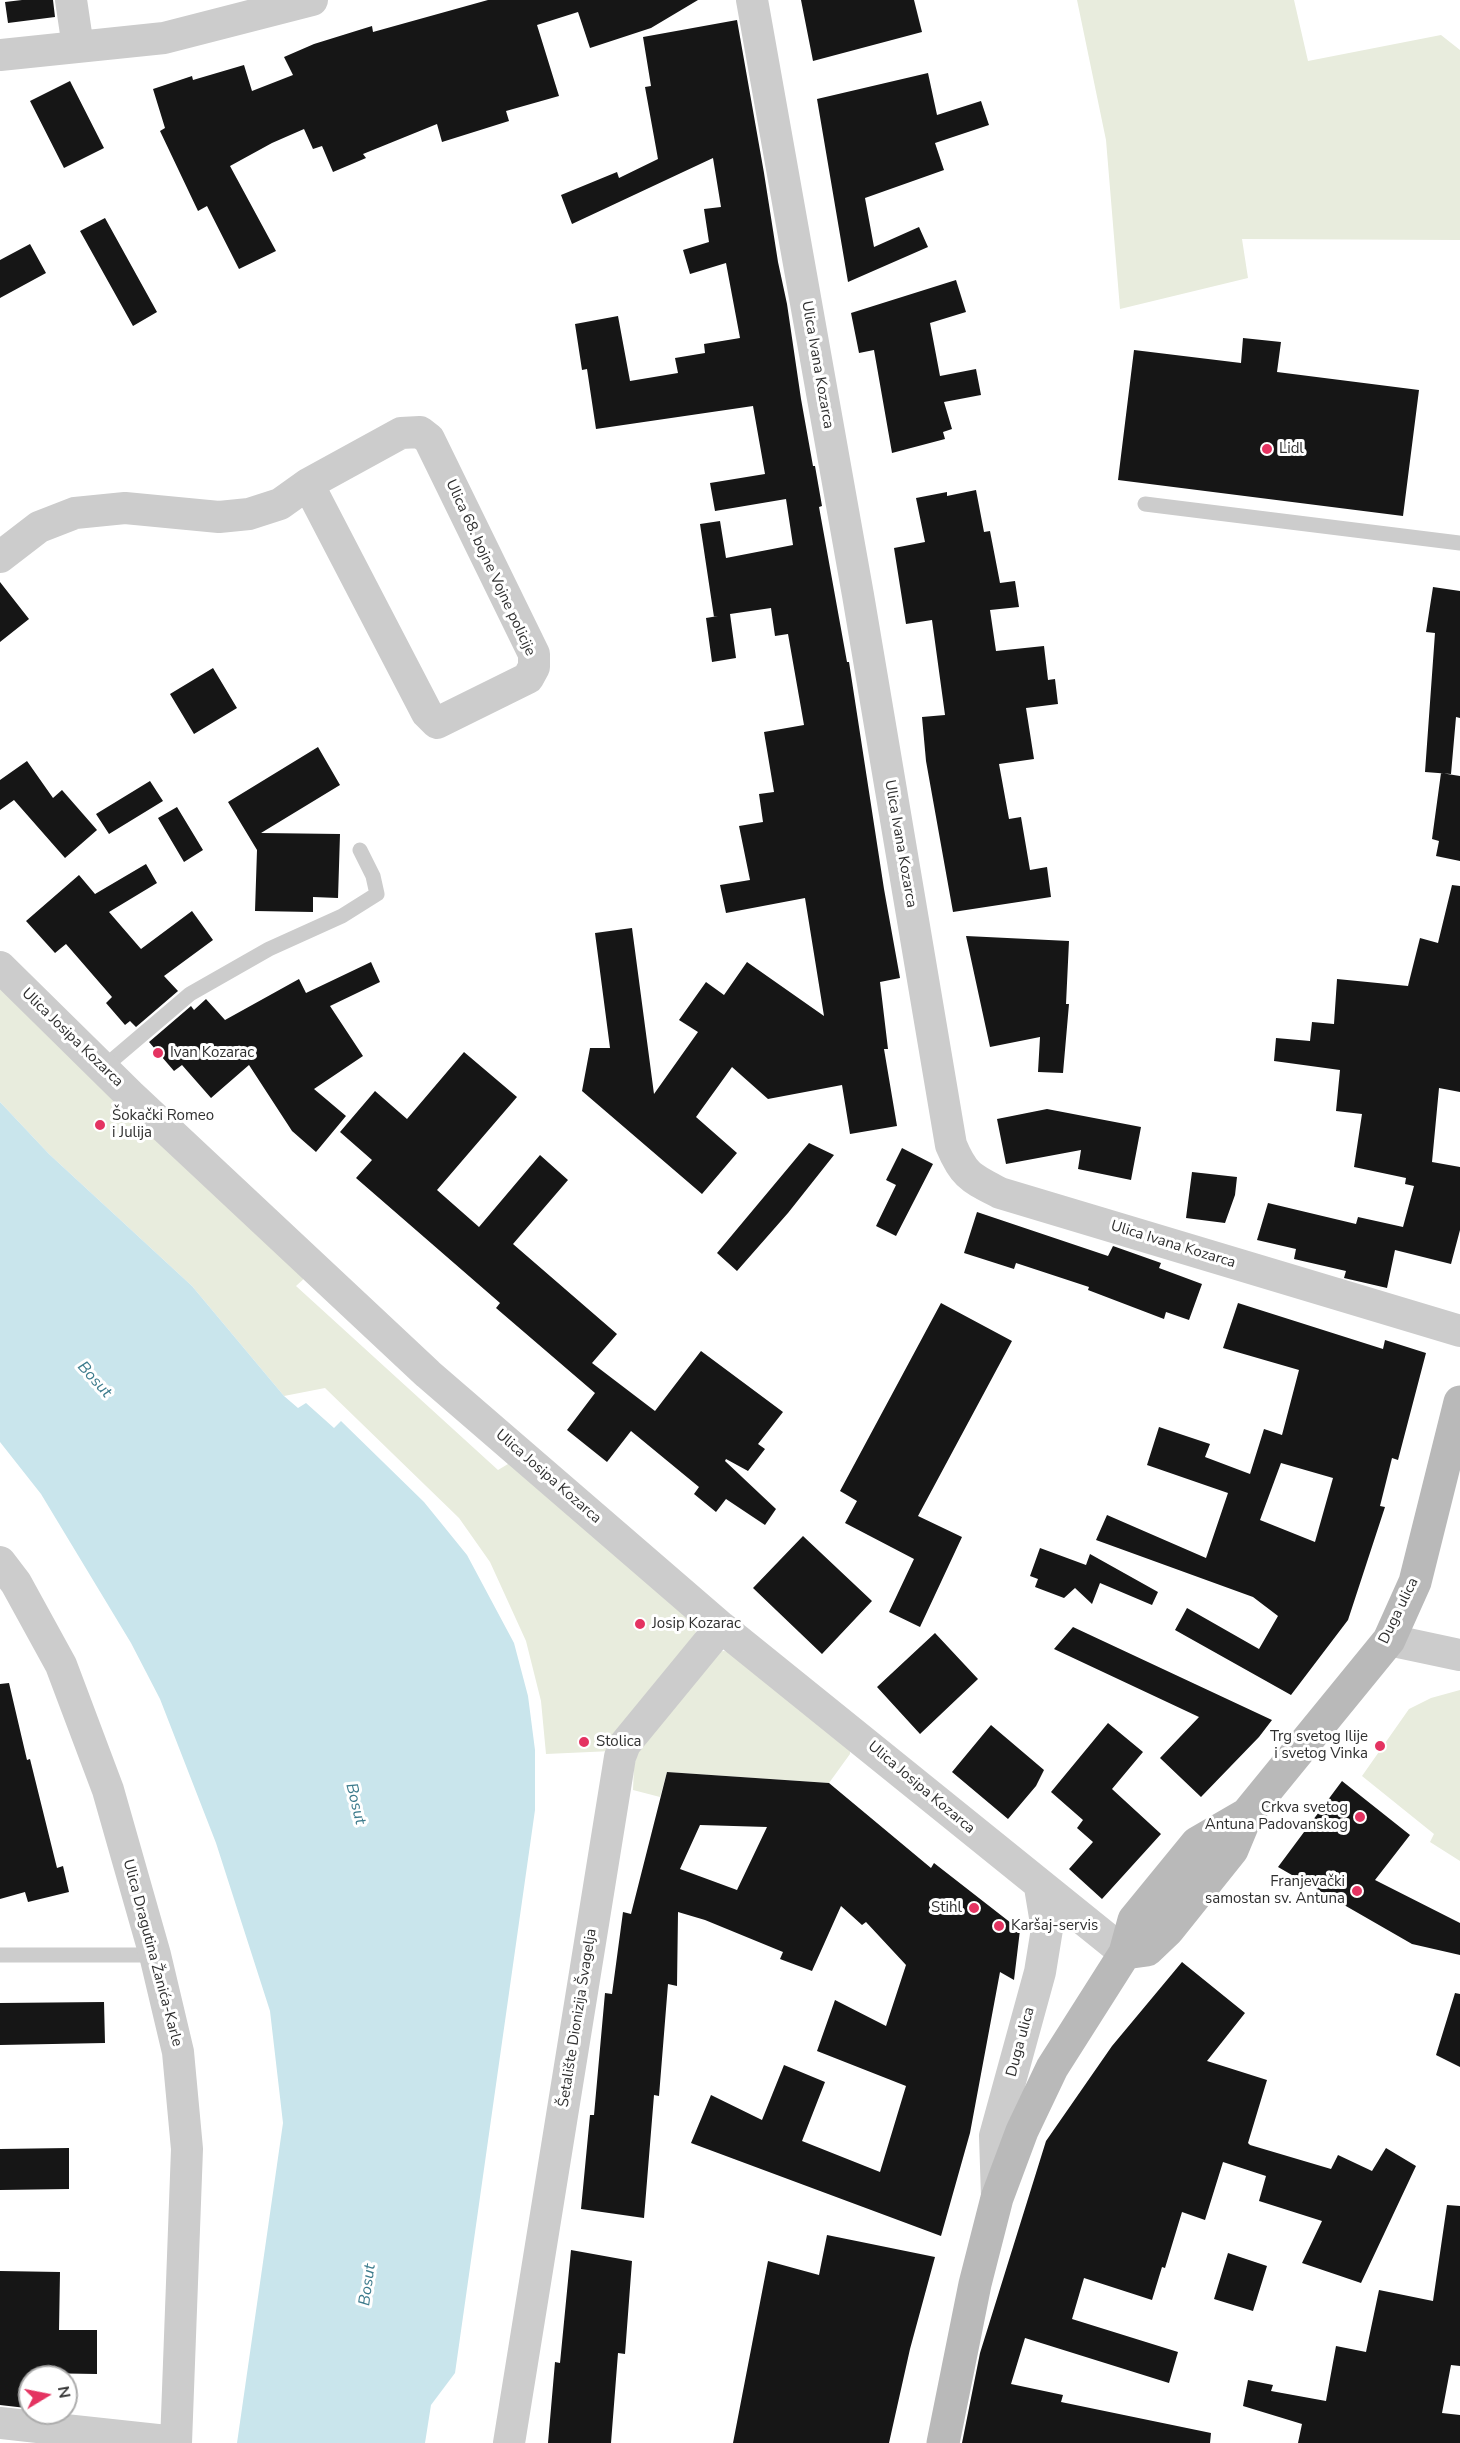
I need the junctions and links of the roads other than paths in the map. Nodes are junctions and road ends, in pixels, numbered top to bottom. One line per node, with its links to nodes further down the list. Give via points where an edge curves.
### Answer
1 (71, 0): 4 (street)
2 (312, 0): 4 (street, via 164,38)
3 (752, 0): 13 (street, Ulica Ivana Kozarca, via 951,1145 961,1168 974,1180 1000,1193)
4 (78, 47): 5 (street)
5 (0, 55)
6 (308, 484): 6 (street, Ulica 68. bojne Vojne policije, via 401,433 420,432 429,439 534,654 534,667 528,678 437,723 427,713); 9 (street, Ulica 68. bojne Vojne policije, via 280,504 249,514 219,517 125,508 75,513 39,528)
7 (1145, 504): 8 (lane)
8 (1460, 543)
9 (0, 557)
10 (360, 850): 12 (lane, via 377,894 342,916 269,948 190,994)
11 (0, 967): 12 (street, Ulica Josipa Kozarca)
12 (103, 1068): 16 (street, Ulica Josipa Kozarca, via 405,1353)
13 (1460, 1331)
14 (1460, 1402): 17 (main road, Duga ulica, via 1415,1581)
15 (0, 1562): 22 (street, Ulica Dragutina Žanića-Karle, via 61,1665 108,1790)
16 (721, 1627): 19 (street, Ulica Josipa Kozarca); 26 (street, Šetalište Dionizija Švagelja, via 625,1744 620,1756)
17 (1389, 1640): 18 (street); 20 (main road, Duga ulica, via 1247,1814 1197,1843 1134,1920)
18 (1460, 1655)
19 (1040, 1887): 20 (street, Ulica Josipa Kozarca); 23 (street, Duga ulica, via 1047,1929 1040,1972 995,2136)
20 (1125, 1953): 23 (main road, Duga ulica, via 1052,2068 1022,2131)
21 (0, 1955): 22 (lane)
22 (155, 1955): 25 (street, Ulica Dragutina Žanića-Karle, via 178,2052 187,2149)
23 (997, 2198): 27 (main road, Duga ulica)
24 (0, 2423): 25 (street)
25 (176, 2443)
26 (509, 2443)
27 (943, 2443)

